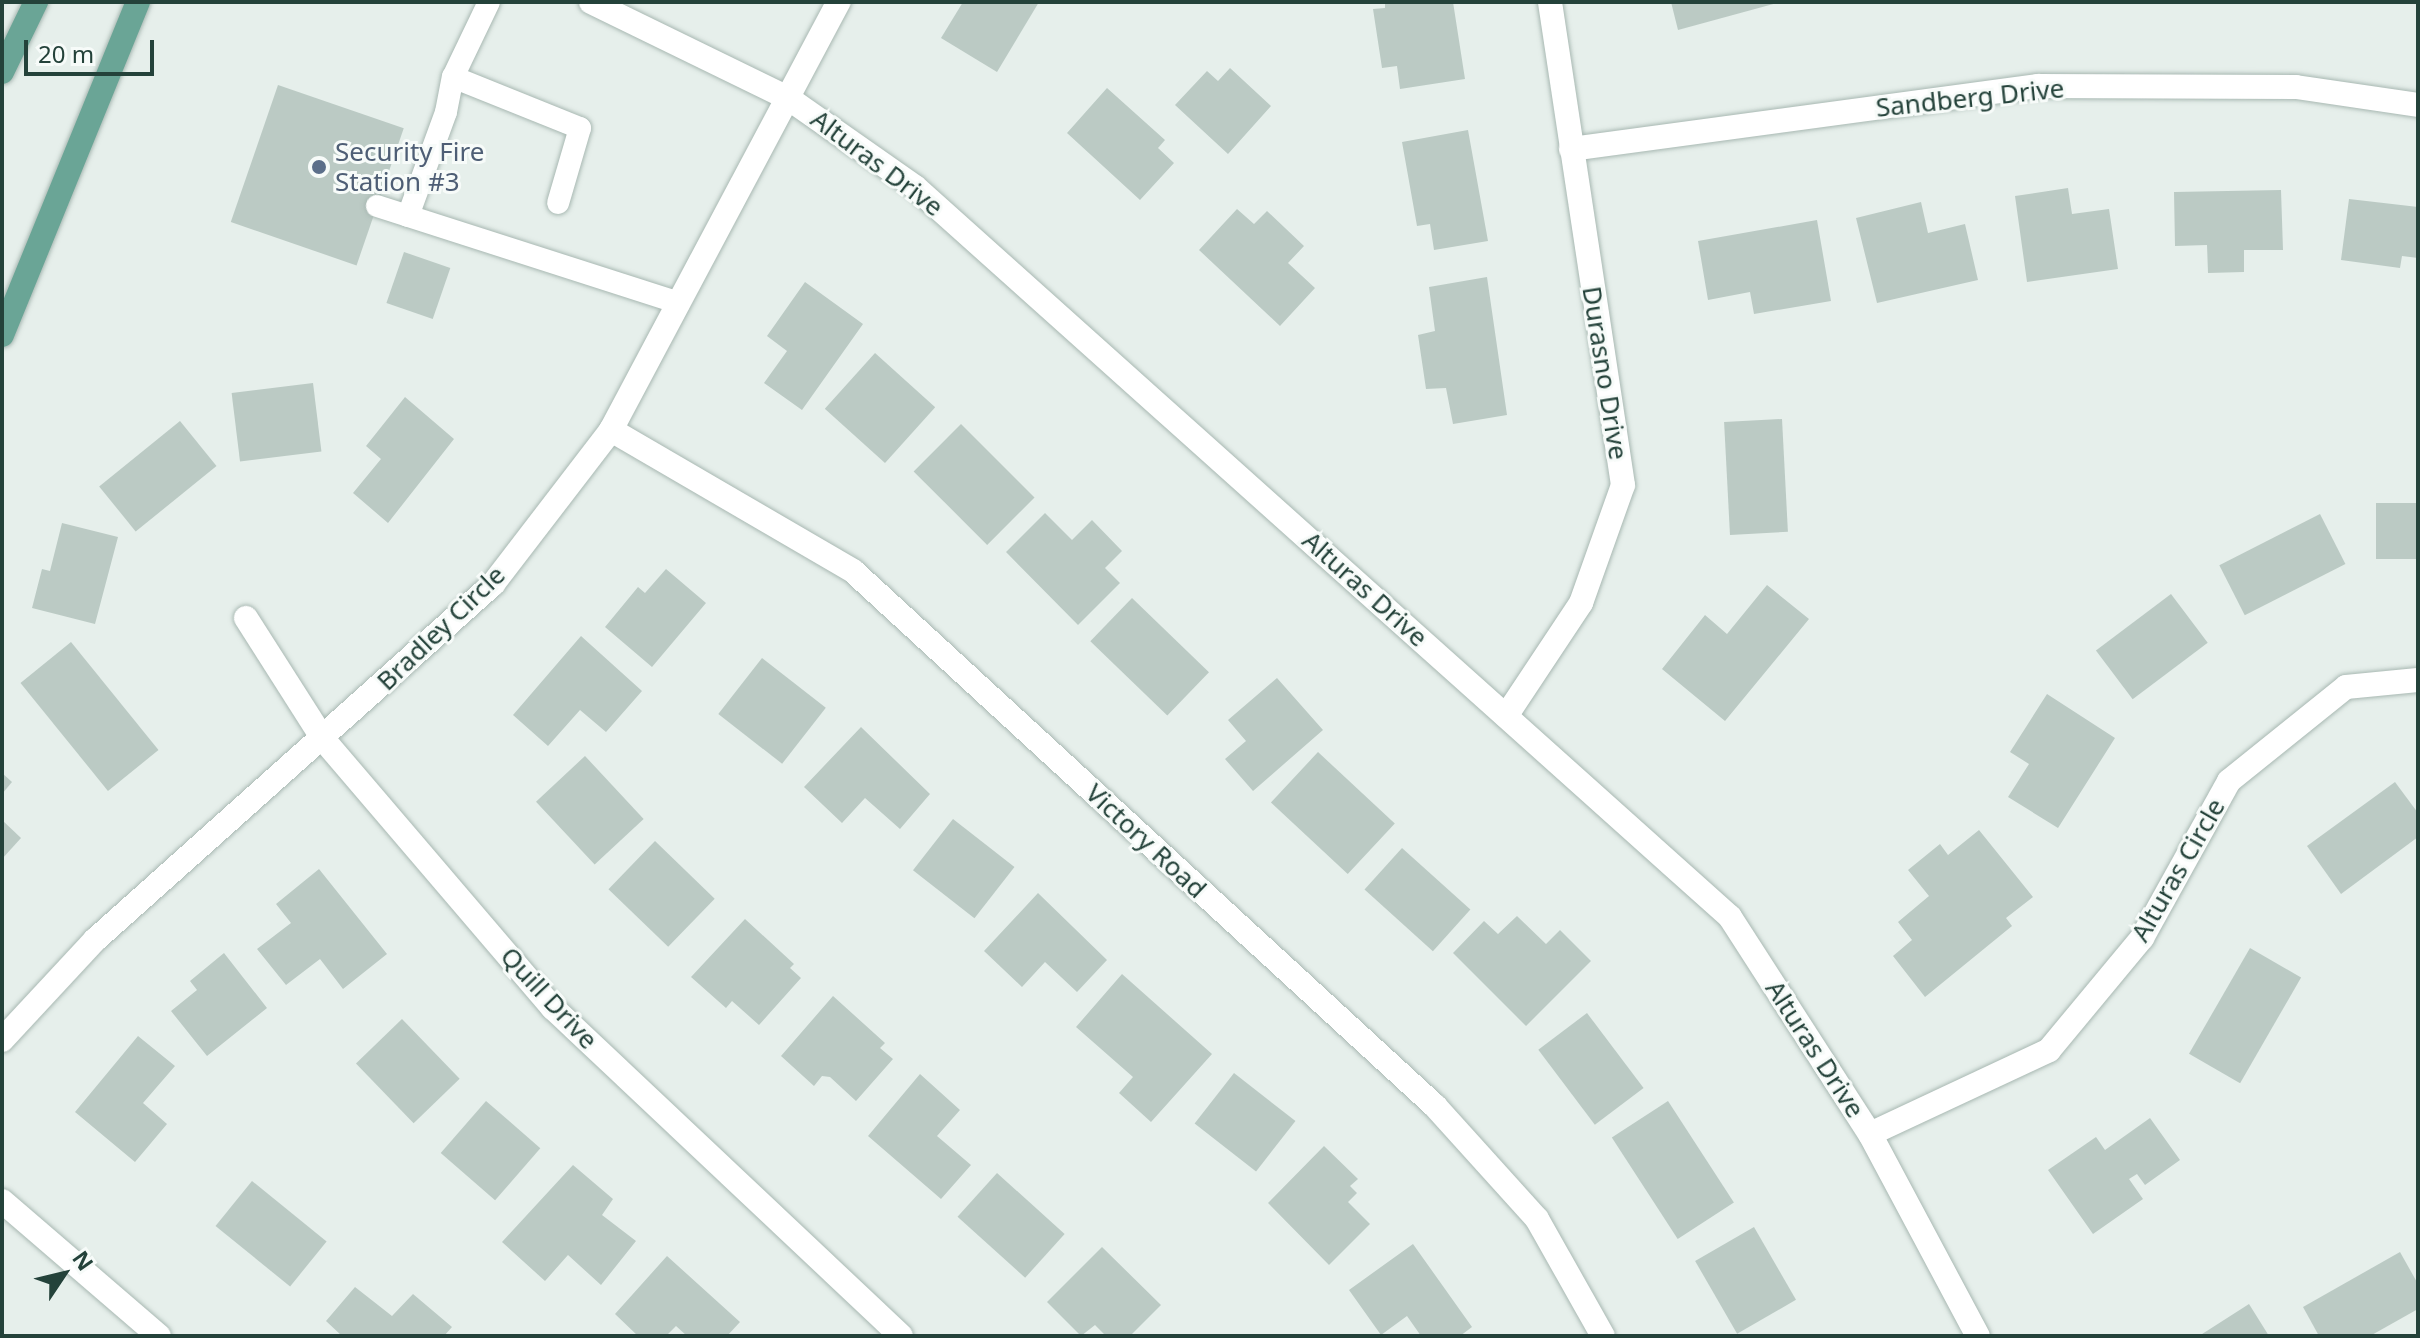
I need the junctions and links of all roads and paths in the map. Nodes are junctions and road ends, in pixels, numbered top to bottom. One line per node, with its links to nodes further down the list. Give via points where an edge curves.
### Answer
1 (36, 2): 7 (main road)
2 (138, 2): 16 (main road)
3 (489, 2): 8 (lane)
4 (591, 2): 9 (street, Alturas Drive)
5 (839, 2): 9 (street, Bradley Circle)
6 (1550, 2): 11 (street, Durasno Drive)
7 (2, 72)
8 (453, 77): 12 (lane, via 580,128); 14 (lane, via 446,112)
9 (788, 98): 15 (street, Bradley Circle); 20 (street, Alturas Drive, via 915,187)
10 (2418, 105): 11 (street, Sandberg Drive, via 2296,87 2038,86)
11 (1571, 149): 20 (street, Durasno Drive, via 1623,485 1581,603)
12 (558, 203)
13 (377, 206): 14 (lane)
14 (408, 216): 15 (lane)
15 (679, 303): 17 (street, Bradley Circle)
16 (2, 335)
17 (611, 430): 21 (street, Bradley Circle, via 493,584); 27 (street, Victory Road, via 853,571 1435,1106 1537,1219)
18 (246, 618): 21 (street, Quill Drive)
19 (2418, 680): 23 (street, Alturas Circle, via 2346,687 2229,781 2142,938 2049,1050)
20 (1506, 716): 23 (street, Alturas Drive, via 1730,917)
21 (323, 739): 22 (street, Bradley Circle, via 95,940); 26 (street, Quill Drive, via 553,1008)
22 (2, 1040)
23 (1870, 1134): 28 (street, Alturas Drive)
24 (2, 1201): 25 (street)
25 (159, 1336)
26 (901, 1336)
27 (1603, 1336)
28 (1978, 1336)

